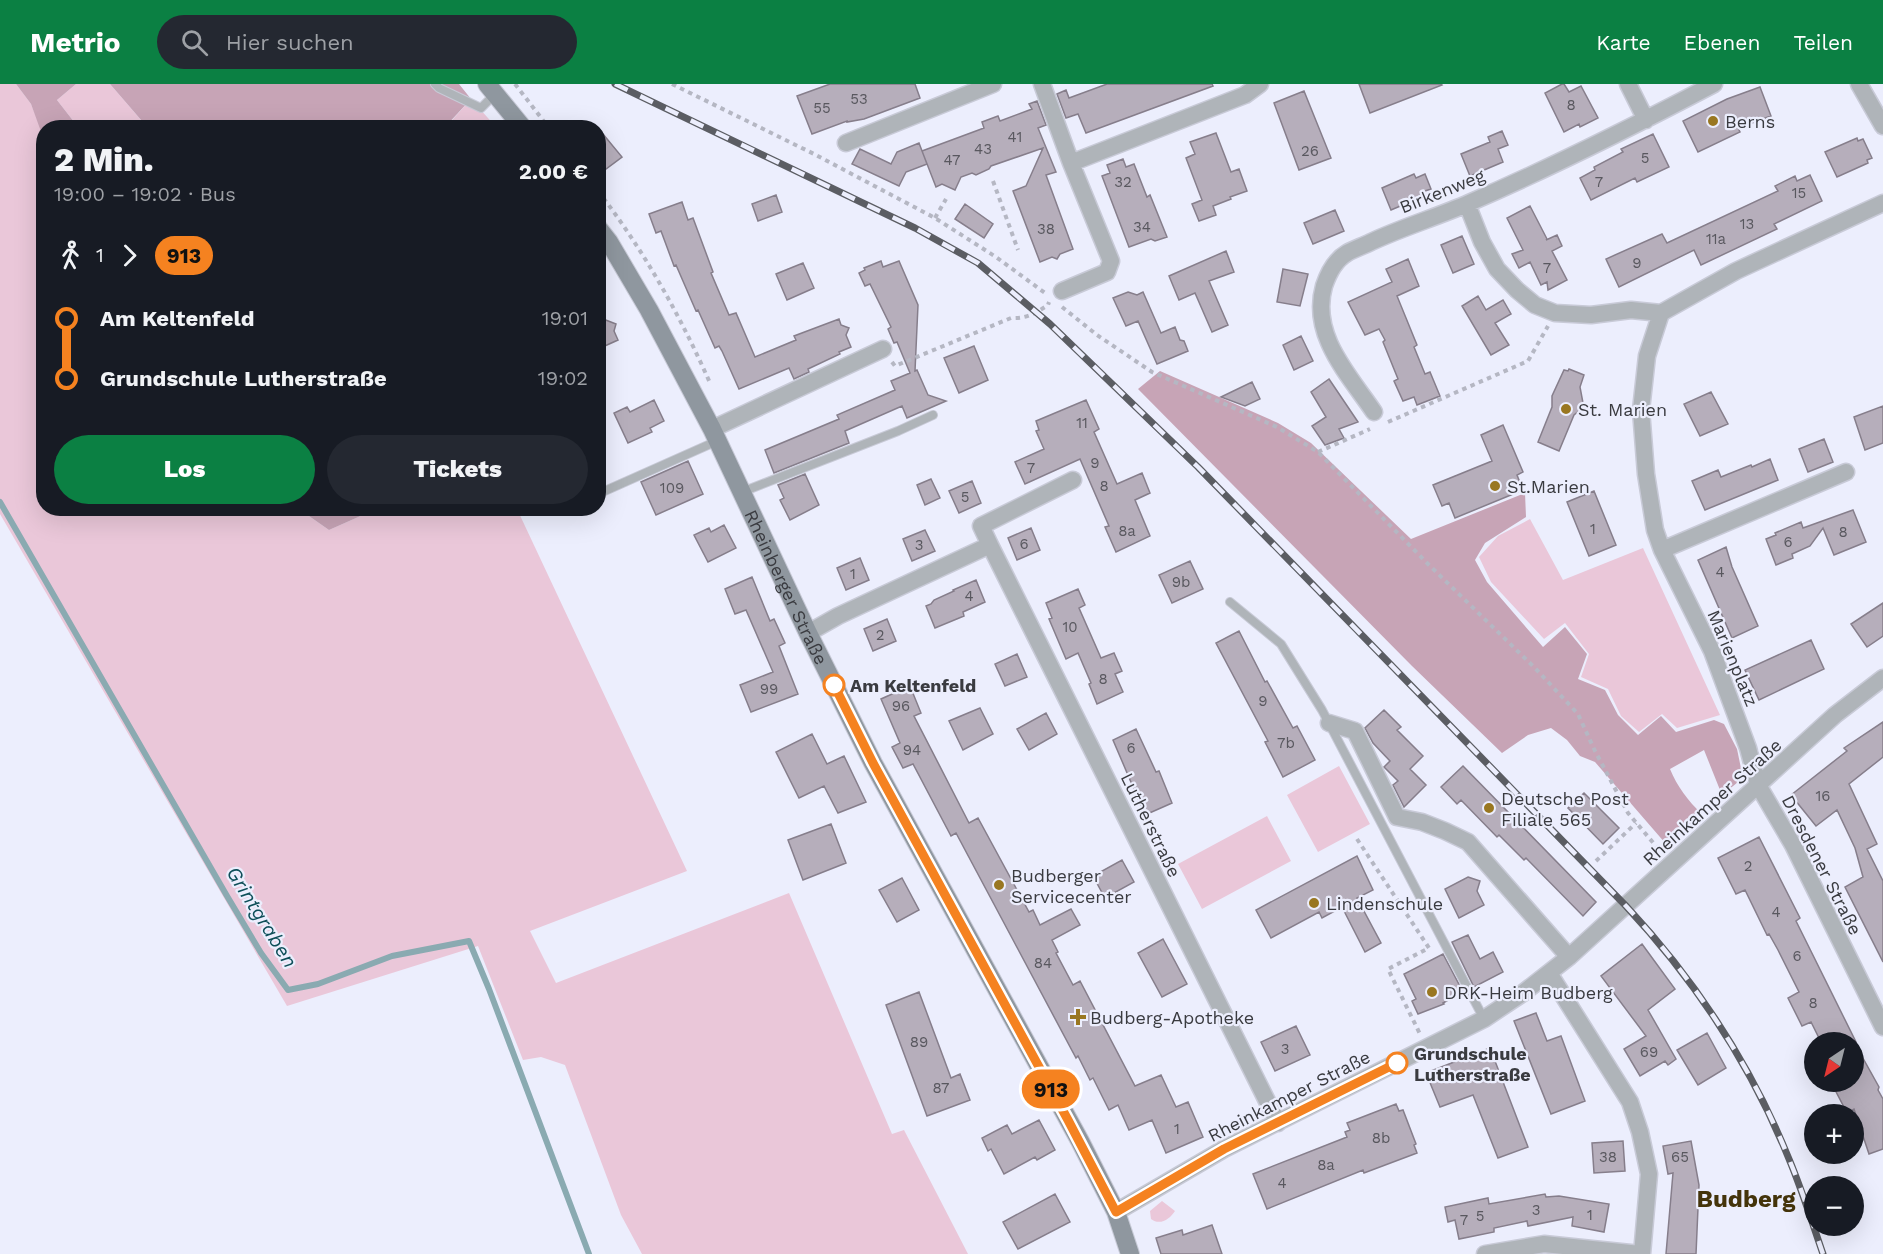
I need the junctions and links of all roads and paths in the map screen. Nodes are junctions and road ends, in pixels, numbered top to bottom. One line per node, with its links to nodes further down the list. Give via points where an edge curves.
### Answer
1 (435, 84): 10 (lane, via 481,108)
2 (515, 84): 12 (path)
3 (672, 84): 21 (path)
4 (993, 84): 15 (street)
5 (1042, 84): 16 (street)
6 (1260, 84): 16 (street, via 1245,95)
7 (1628, 84): 13 (street)
8 (1714, 84): 13 (street, Birkenweg)
9 (1859, 84): 14 (street)
10 (491, 89): 11 (main road)
11 (516, 120)
12 (543, 120)
13 (1646, 120): 20 (street, Birkenweg)
14 (1883, 126)
15 (846, 143)
16 (1071, 163): 24 (street, via 1111,261 1107,272)
17 (993, 181): 23 (path)
18 (946, 199): 21 (path)
19 (1883, 203): 25 (street, via 1736,271)
20 (1467, 204): 26 (street, via 1497,269 1535,305); 28 (street, Birkenweg, via 1346,254 1330,270 1321,305 1322,324 1329,345)
21 (935, 218): 24 (path)
22 (606, 238): 30 (main road, Rheinberger Straße, via 649,310)
23 (1018, 250)
24 (1056, 294): 27 (path, via 1037,313 1011,318 895,366); 31 (path, via 1097,335 1152,372 1277,427)
25 (1661, 313): 26 (street, via 1631,310); 37 (street, Marienplatz, via 1647,356 1641,410 1646,474)
26 (1555, 314): 31 (path, via 1528,361)
27 (883, 349): 30 (street)
28 (1374, 412)
29 (933, 415): 35 (lane)
30 (714, 435): 34 (lane); 35 (main road, Rheinberger Straße)
31 (1318, 452): 43 (path, via 1578,714)
32 (1846, 472): 37 (street)
33 (1073, 480): 36 (street, via 981,526)
34 (606, 490)
35 (742, 493): 39 (main road, Rheinberger Straße)
36 (990, 544): 39 (street); 52 (street, Lutherstraße)
37 (1662, 550): 42 (street, Marienplatz, via 1712,651)
38 (1230, 602): 41 (lane, via 1281,644)
39 (808, 633): 53 (main road, Rheinberger Straße, via 873,763)
40 (1883, 678): 42 (street, Rheinkamper Straße)
41 (1329, 723): 47 (street, via 1355,731 1398,817 1422,822 1468,842); 49 (lane)
42 (1758, 785): 46 (street, Rheinkamper Straße); 50 (street, Dresdener Straße, via 1793,845)
43 (1636, 823): 45 (path); 46 (path)
44 (1357, 839): 51 (path, via 1429,948 1388,969)
45 (1596, 861)
46 (1672, 865): 47 (street, Rheinkamper Straße)
47 (1569, 957): 48 (street, Rheinkamper Straße)
48 (1549, 973): 49 (street, Rheinkamper Straße); 56 (street, via 1630,1102 1640,1132 1649,1174)
49 (1484, 1019): 51 (street, Rheinkamper Straße)
50 (1883, 1027)
51 (1427, 1048): 52 (street, Rheinkamper Straße)
52 (1278, 1123): 53 (street, Rheinkamper Straße, via 1224,1149)
53 (1116, 1212): 54 (main road, Rheinberger Straße)
54 (1130, 1254)
55 (1485, 1254): 56 (street, via 1545,1244)
56 (1641, 1254)

